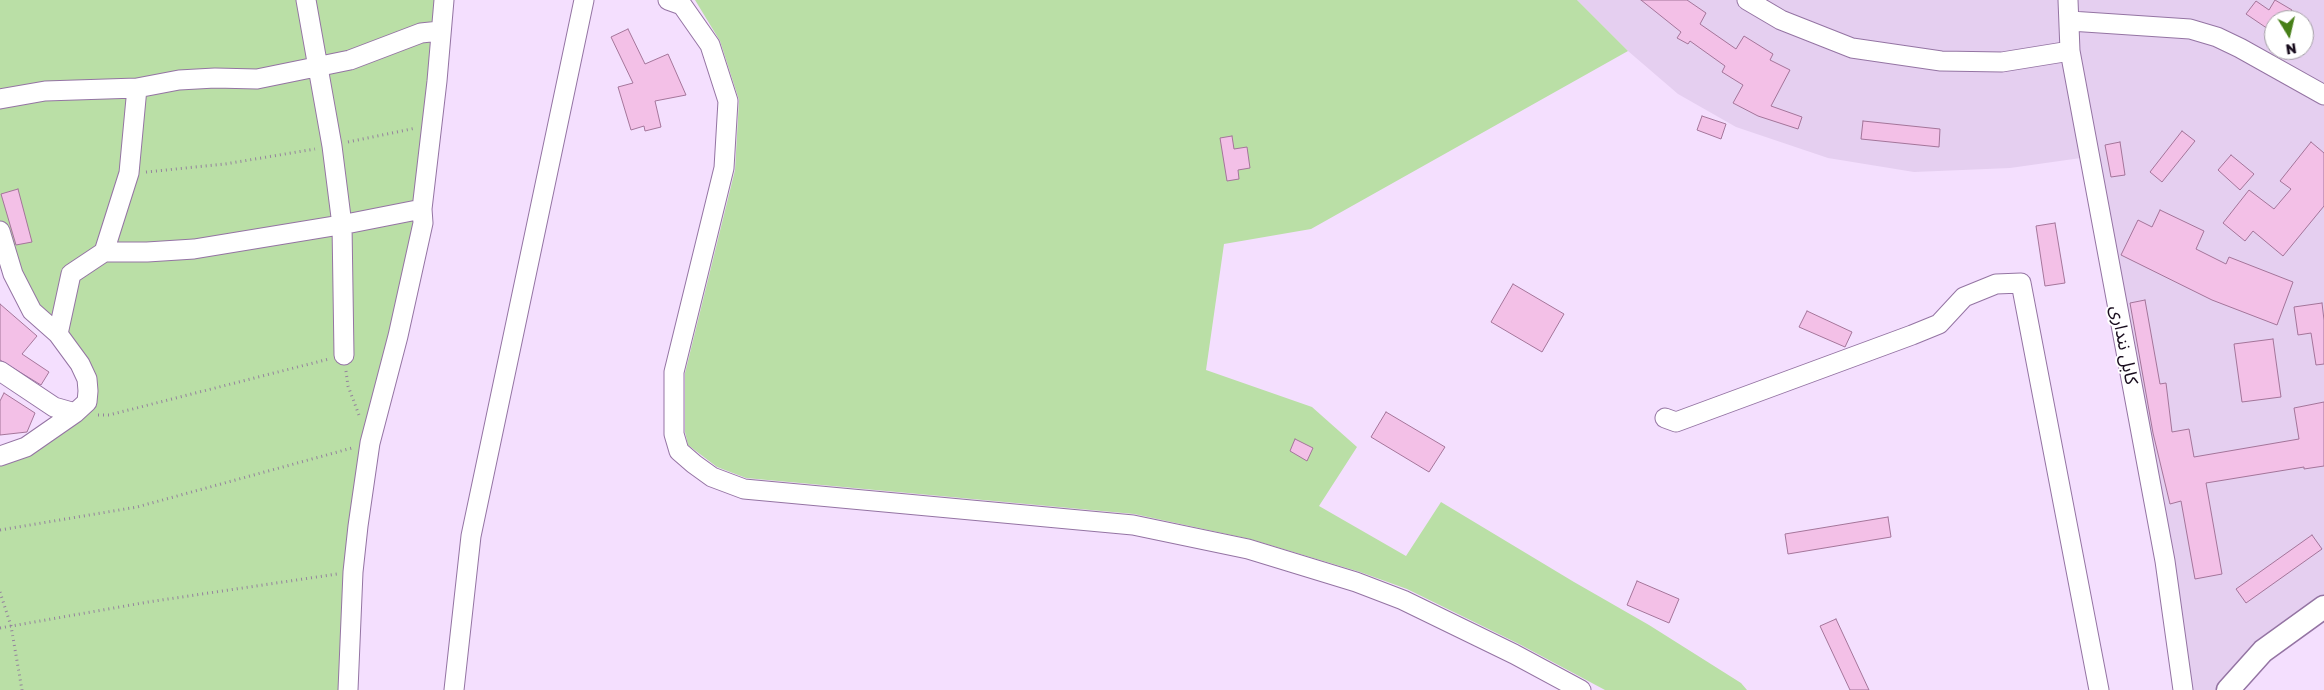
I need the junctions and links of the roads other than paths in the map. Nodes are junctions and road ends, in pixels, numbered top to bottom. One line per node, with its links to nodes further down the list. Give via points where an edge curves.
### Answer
1 (306, 0): 10 (street)
2 (444, 0): 8 (street)
3 (584, 0): 26 (street, via 471,536)
4 (668, 0): 27 (street, via 682,5 710,45 728,101 724,168 674,372 674,434 679,451 694,464 712,477 744,489 1133,525 1248,549 1403,600 1506,649)
5 (1747, 0): 9 (street, via 1781,20 1852,48 1941,61 2002,62)
6 (2068, 0): 7 (street, کابل ننداری)
7 (2070, 21): 9 (street, کابل ننداری); 12 (street, via 2190,29 2240,48)
8 (440, 31): 10 (street, via 421,33 350,60); 14 (street)
9 (2070, 51): 29 (street, کابل ننداری, via 2165,561)
10 (318, 66): 11 (street, via 257,79 179,80); 15 (street)
11 (136, 88): 13 (street, via 44,90); 17 (street, via 130,174)
12 (2324, 95)
13 (0, 99)
14 (422, 209): 15 (street); 25 (street, via 423,223 398,336 370,443 353,572)
15 (342, 225): 17 (street, via 194,249); 19 (street)
16 (0, 231): 18 (street, via 13,274 32,311)
17 (104, 252): 18 (street, via 71,274)
18 (58, 334): 21 (street, via 87,379 87,402)
19 (344, 355)
20 (0, 371): 21 (street, via 54,407)
21 (75, 413): 23 (street, via 26,447)
22 (1664, 418): 28 (street, via 1676,422 1912,335 1939,324 1964,297 1996,284 2021,283)
23 (0, 456)
24 (2324, 607): 30 (main road, via 2263,650)
25 (348, 690)
26 (454, 690)
27 (1581, 690)
28 (2099, 690)
29 (2183, 690)
30 (2228, 690)

